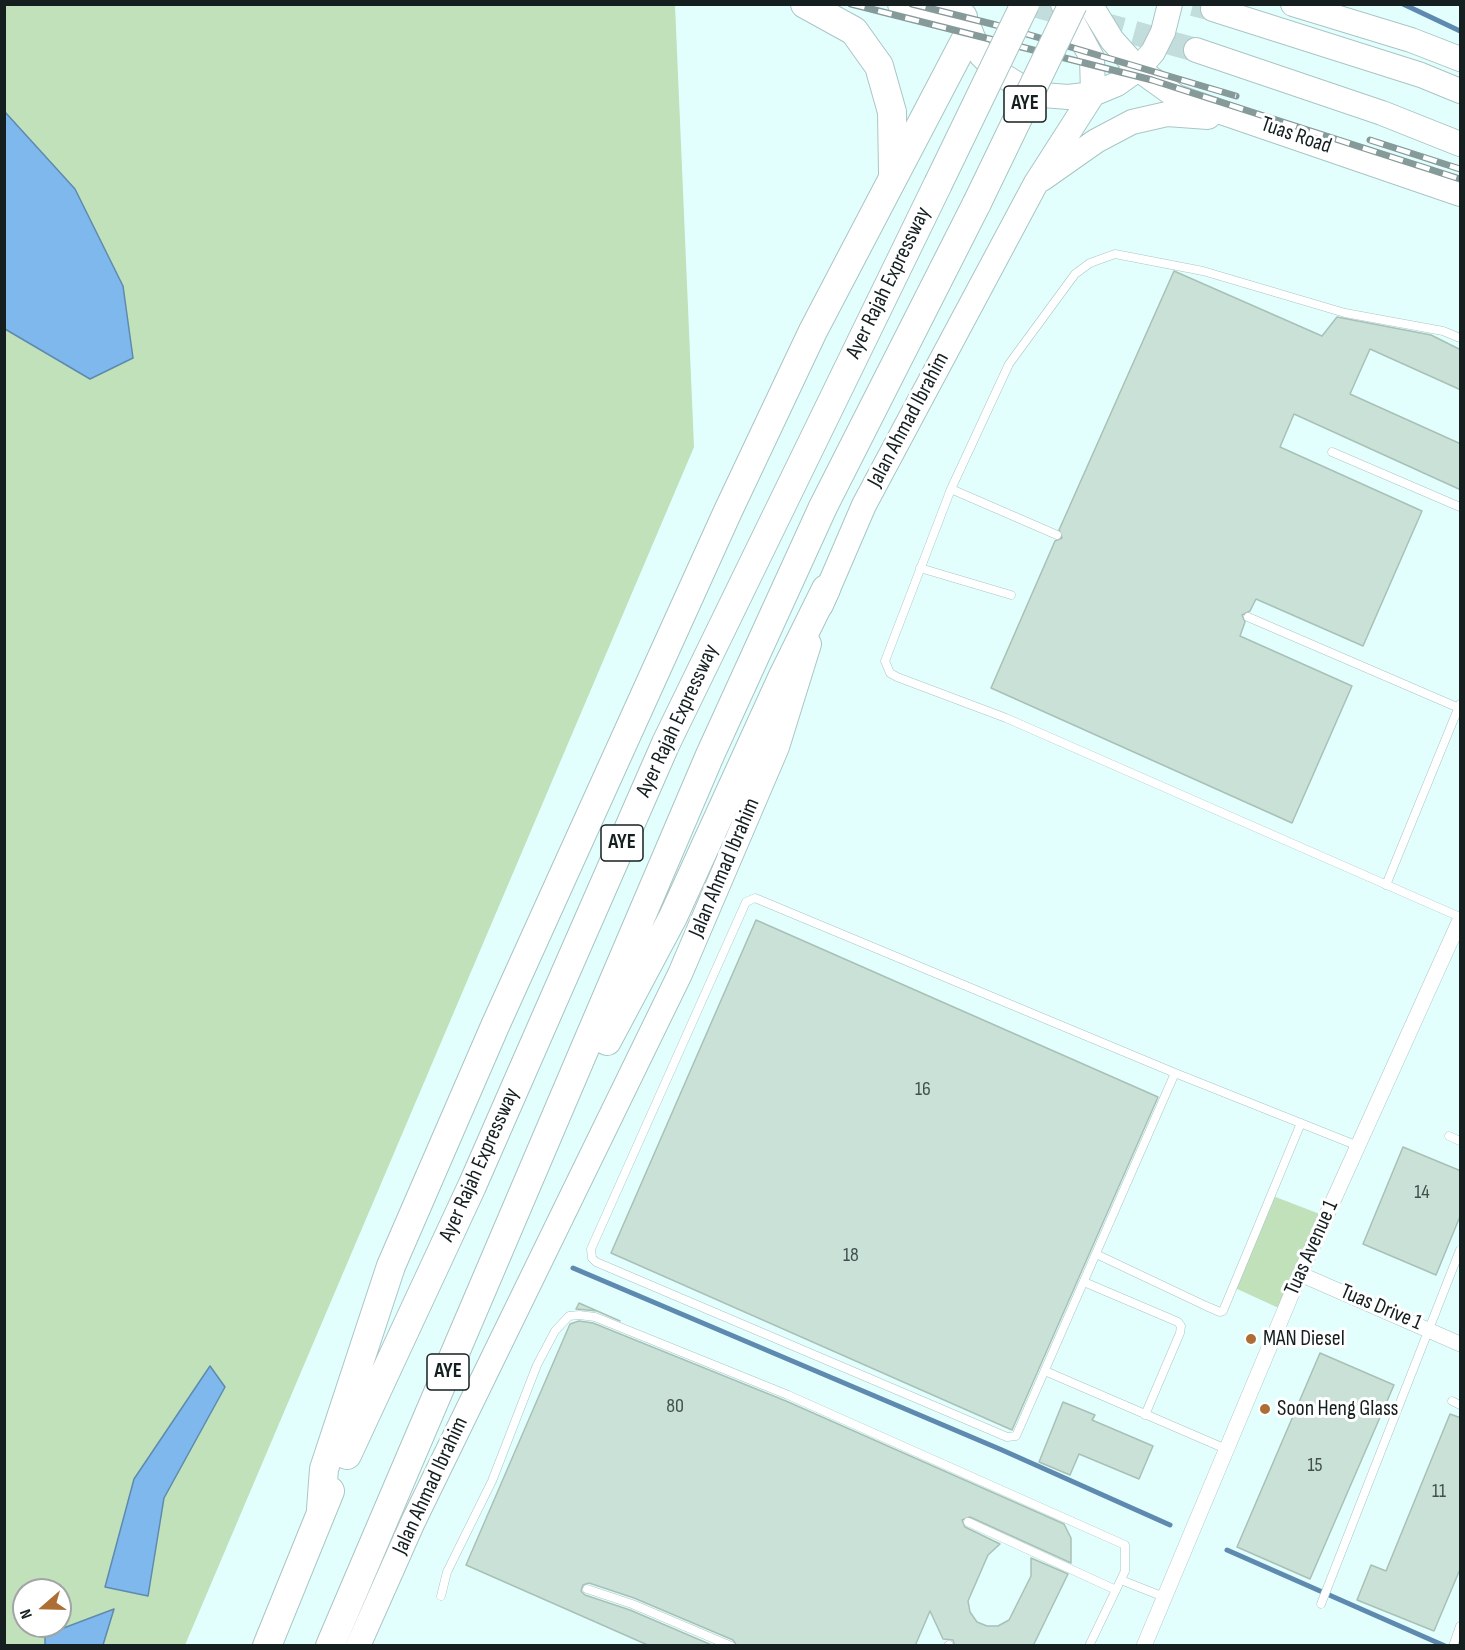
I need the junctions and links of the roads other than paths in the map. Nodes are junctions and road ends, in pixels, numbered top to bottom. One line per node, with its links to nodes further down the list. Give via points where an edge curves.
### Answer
1 (805, 4): 18 (highway, via 854,31 879,66 892,112)
2 (902, 4): 10 (highway)
3 (1025, 4): 50 (highway, Ayer Rajah Expressway / AYE, bridge, via 666,743 472,1186)
4 (1063, 4): 15 (main road, via 1092,57)
5 (1073, 4): 38 (highway, Ayer Rajah Expressway / AYE, bridge, via 823,507 724,722)
6 (1090, 4): 13 (main road, Tuas Road, via 1112,40)
7 (1170, 4): 13 (main road, via 1163,32)
8 (1293, 4): 12 (main road)
9 (1214, 9): 14 (main road)
10 (965, 18): 15 (main road, via 981,55 1020,86 1043,95); 18 (highway)
11 (1196, 50): 17 (main road)
12 (1461, 59)
13 (1138, 69): 15 (main road); 16 (main road, Tuas Road, via 1178,97)
14 (1461, 91)
15 (1093, 94): 19 (main road, Jalan Ahmad Ibrahim)
16 (1276, 128): 19 (main road, via 1167,114 1132,122 1096,141); 20 (main road, Tuas Road)
17 (1461, 144)
18 (893, 176): 50 (highway, via 813,331 728,511 405,1233 324,1469)
19 (1036, 183): 27 (main road, Jalan Ahmad Ibrahim, via 864,505)
20 (1461, 194)
21 (1461, 338): 23 (lane, via 1443,331 1345,313 1203,271 1115,254 1090,263 1075,274 1009,364)
22 (1332, 452): 24 (lane)
23 (951, 489): 25 (lane); 26 (lane)
24 (1461, 507)
25 (1057, 535)
26 (920, 568): 28 (lane); 31 (lane, via 885,661 890,673 1006,718)
27 (826, 589): 38 (highway, via 673,917); 61 (main road, Jalan Ahmad Ibrahim, via 777,747 680,974 413,1522)
28 (1011, 595)
29 (1248, 616): 30 (lane)
30 (1460, 706): 31 (lane)
31 (1386, 885): 32 (lane)
32 (1461, 918): 37 (street, Tuas Avenue 1)
33 (1175, 1073): 34 (lane); 40 (lane); 45 (lane, via 761,898 750,898 591,1249 596,1262 1007,1437 1019,1434)
34 (1301, 1123): 37 (lane); 40 (lane, via 1223,1311)
35 (1449, 1136): 36 (lane)
36 (1461, 1141)
37 (1358, 1146): 41 (street, Tuas Avenue 1)
38 (519, 1207): 60 (highway, Ayer Rajah Expressway / AYE)
39 (1461, 1250): 43 (lane)
40 (1096, 1254): 42 (lane)
41 (1300, 1274): 43 (street, Tuas Drive 1); 49 (street, Tuas Avenue 1)
42 (1084, 1282): 45 (lane); 48 (lane, via 1181,1326)
43 (1428, 1329): 44 (street, Tuas Drive 1); 57 (lane)
44 (1461, 1344)
45 (1045, 1371): 48 (lane)
46 (1452, 1401): 47 (lane)
47 (1461, 1405)
48 (1145, 1415): 49 (lane)
49 (1226, 1449): 56 (street, Tuas Avenue 1)
50 (321, 1509): 59 (highway, Ayer Rajah Expressway / AYE)
51 (968, 1522): 54 (lane)
52 (1121, 1580): 54 (lane); 55 (lane, via 1125,1545 788,1395 595,1317 579,1315 569,1316 555,1331 537,1365 492,1482 447,1572); 56 (lane)
53 (587, 1589): 62 (lane)
54 (1116, 1590): 63 (lane)
55 (441, 1596)
56 (1164, 1597): 64 (street, Tuas Avenue 1)
57 (1321, 1604)
58 (1461, 1626): 65 (lane)
59 (267, 1646)
60 (330, 1646)
61 (357, 1646)
62 (731, 1646)
63 (1089, 1646)
64 (1144, 1646)
65 (1453, 1646)

